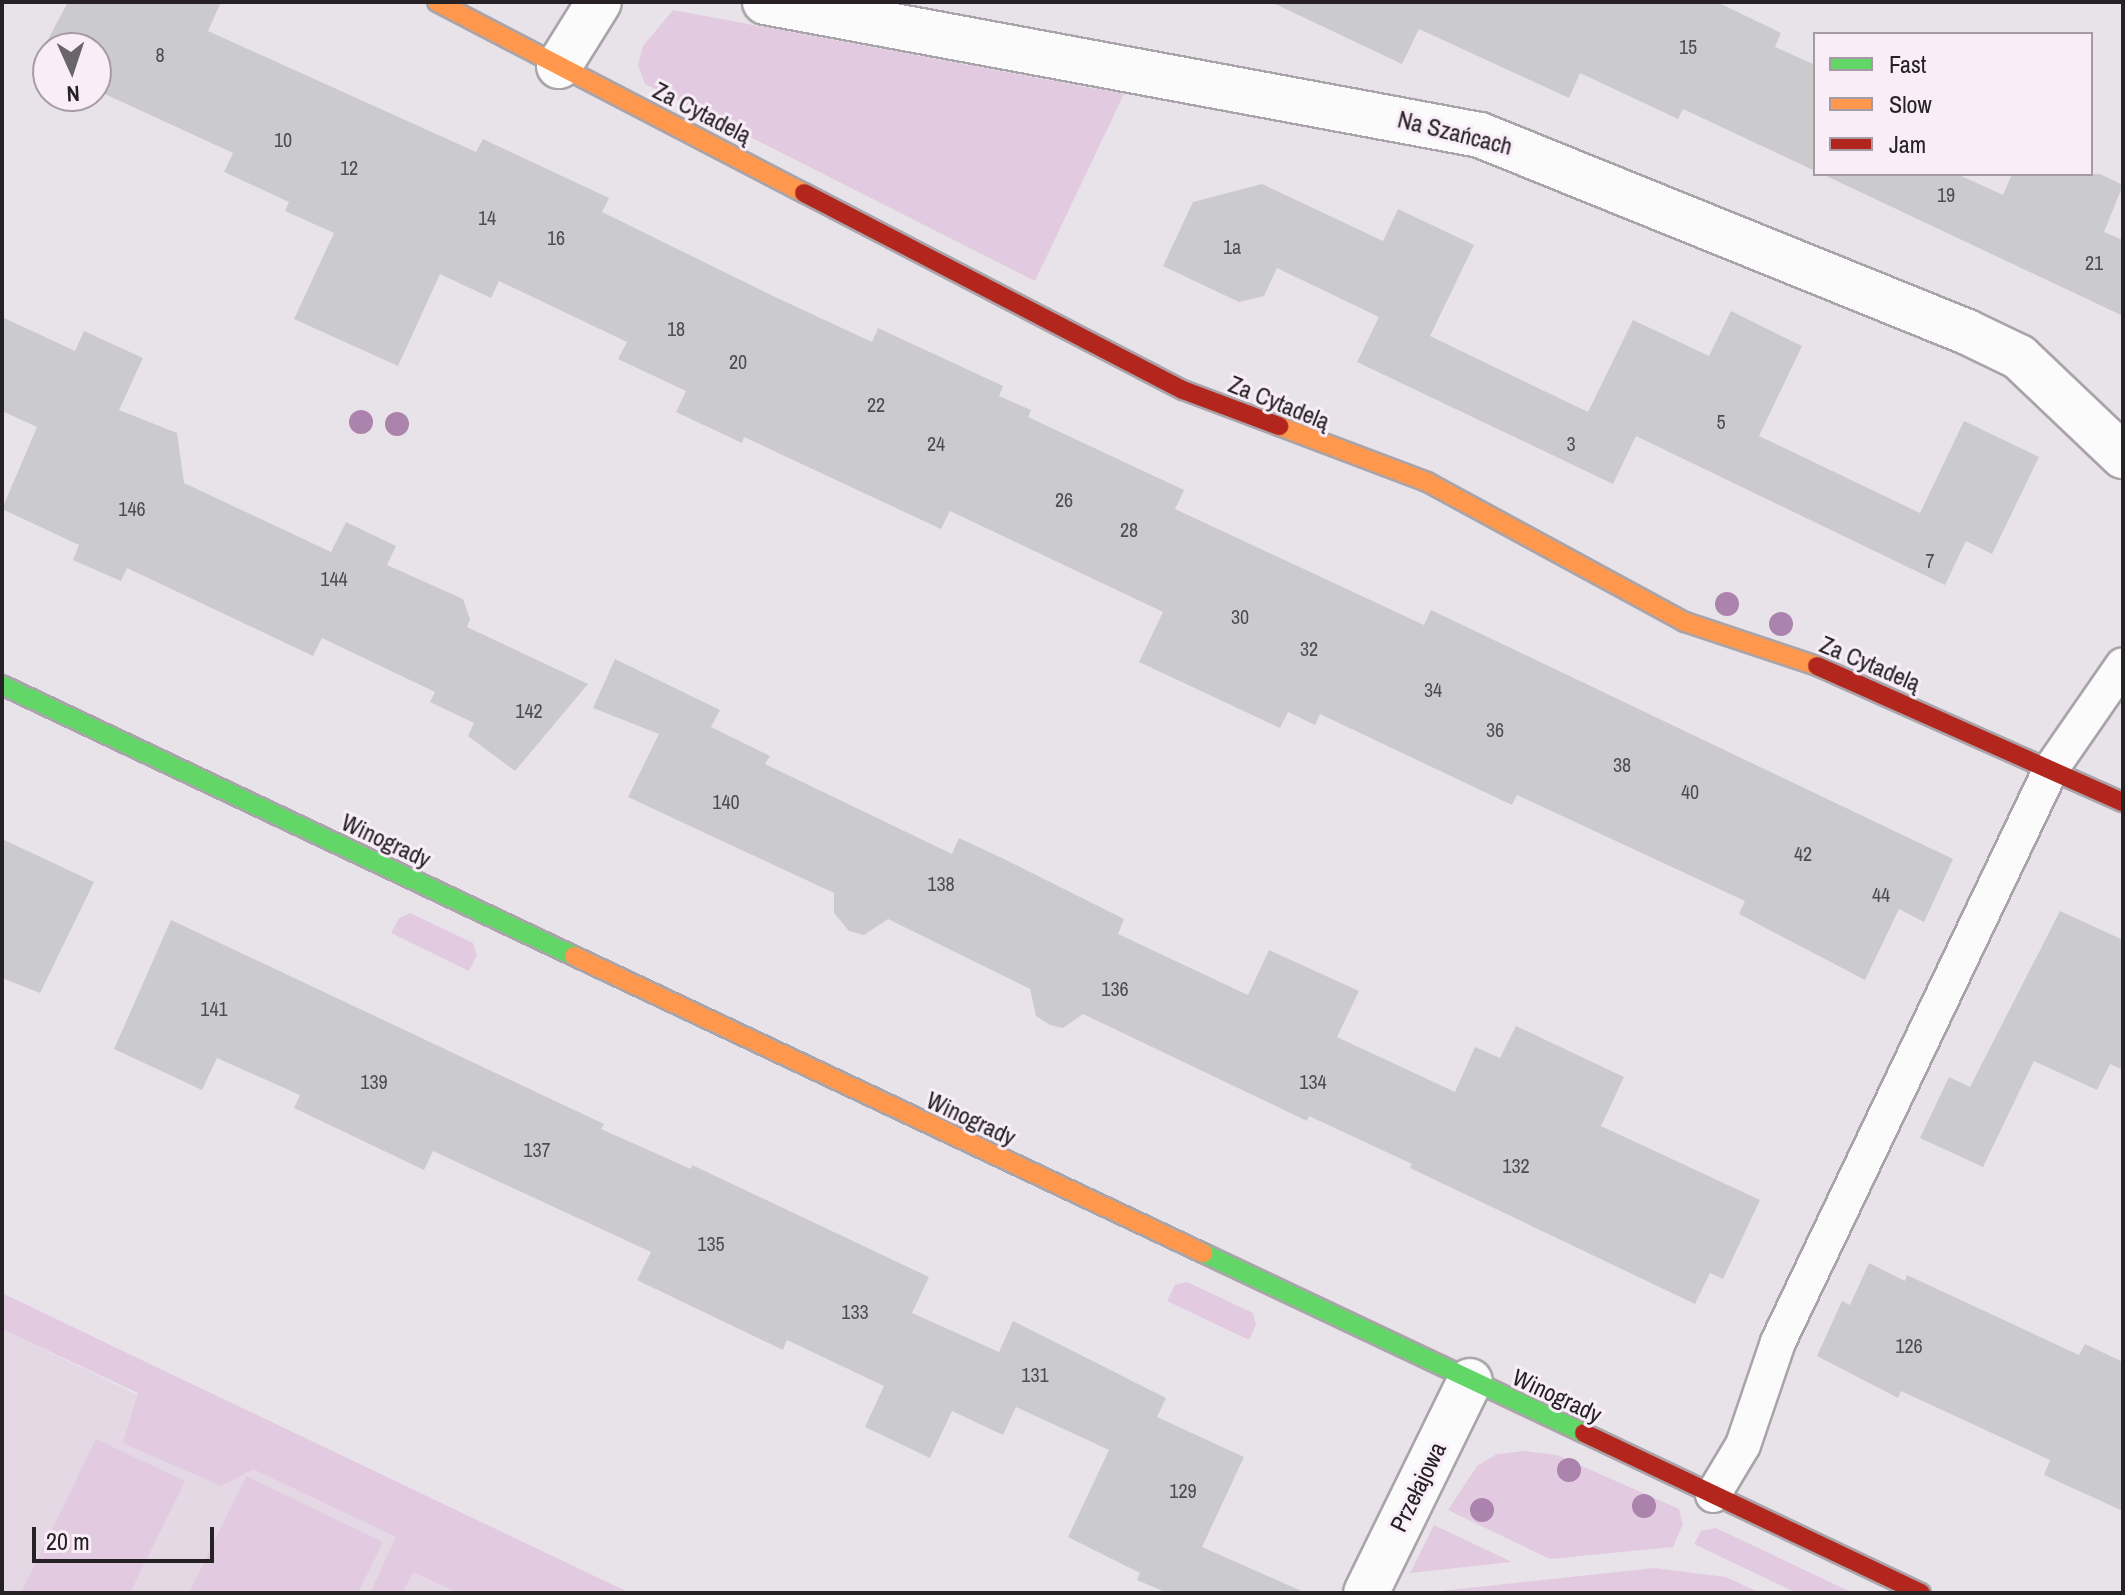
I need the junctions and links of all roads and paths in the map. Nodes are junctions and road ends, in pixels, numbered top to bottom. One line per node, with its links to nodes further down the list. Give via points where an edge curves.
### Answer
1 (437, 2): 4 (street, Za Cytadelą)
2 (599, 2): 4 (street)
3 (765, 2): 5 (street, Na Szańcach, via 1480,135 2006,351 2052,384)
4 (559, 66): 8 (street, Za Cytadelą, via 1183,390 1427,482 1685,622 1823,668)
5 (2123, 456)
6 (2123, 665): 8 (lane)
7 (2, 685): 10 (street, Winogrady)
8 (2051, 769): 9 (street, Za Cytadelą); 11 (lane, via 1778,1342 1743,1445)
9 (2123, 802)
10 (1470, 1381): 11 (street, Winogrady); 12 (street, Przełajowa)
11 (1713, 1495): 13 (street, Winogrady)
12 (1366, 1593)
13 (1921, 1593)

